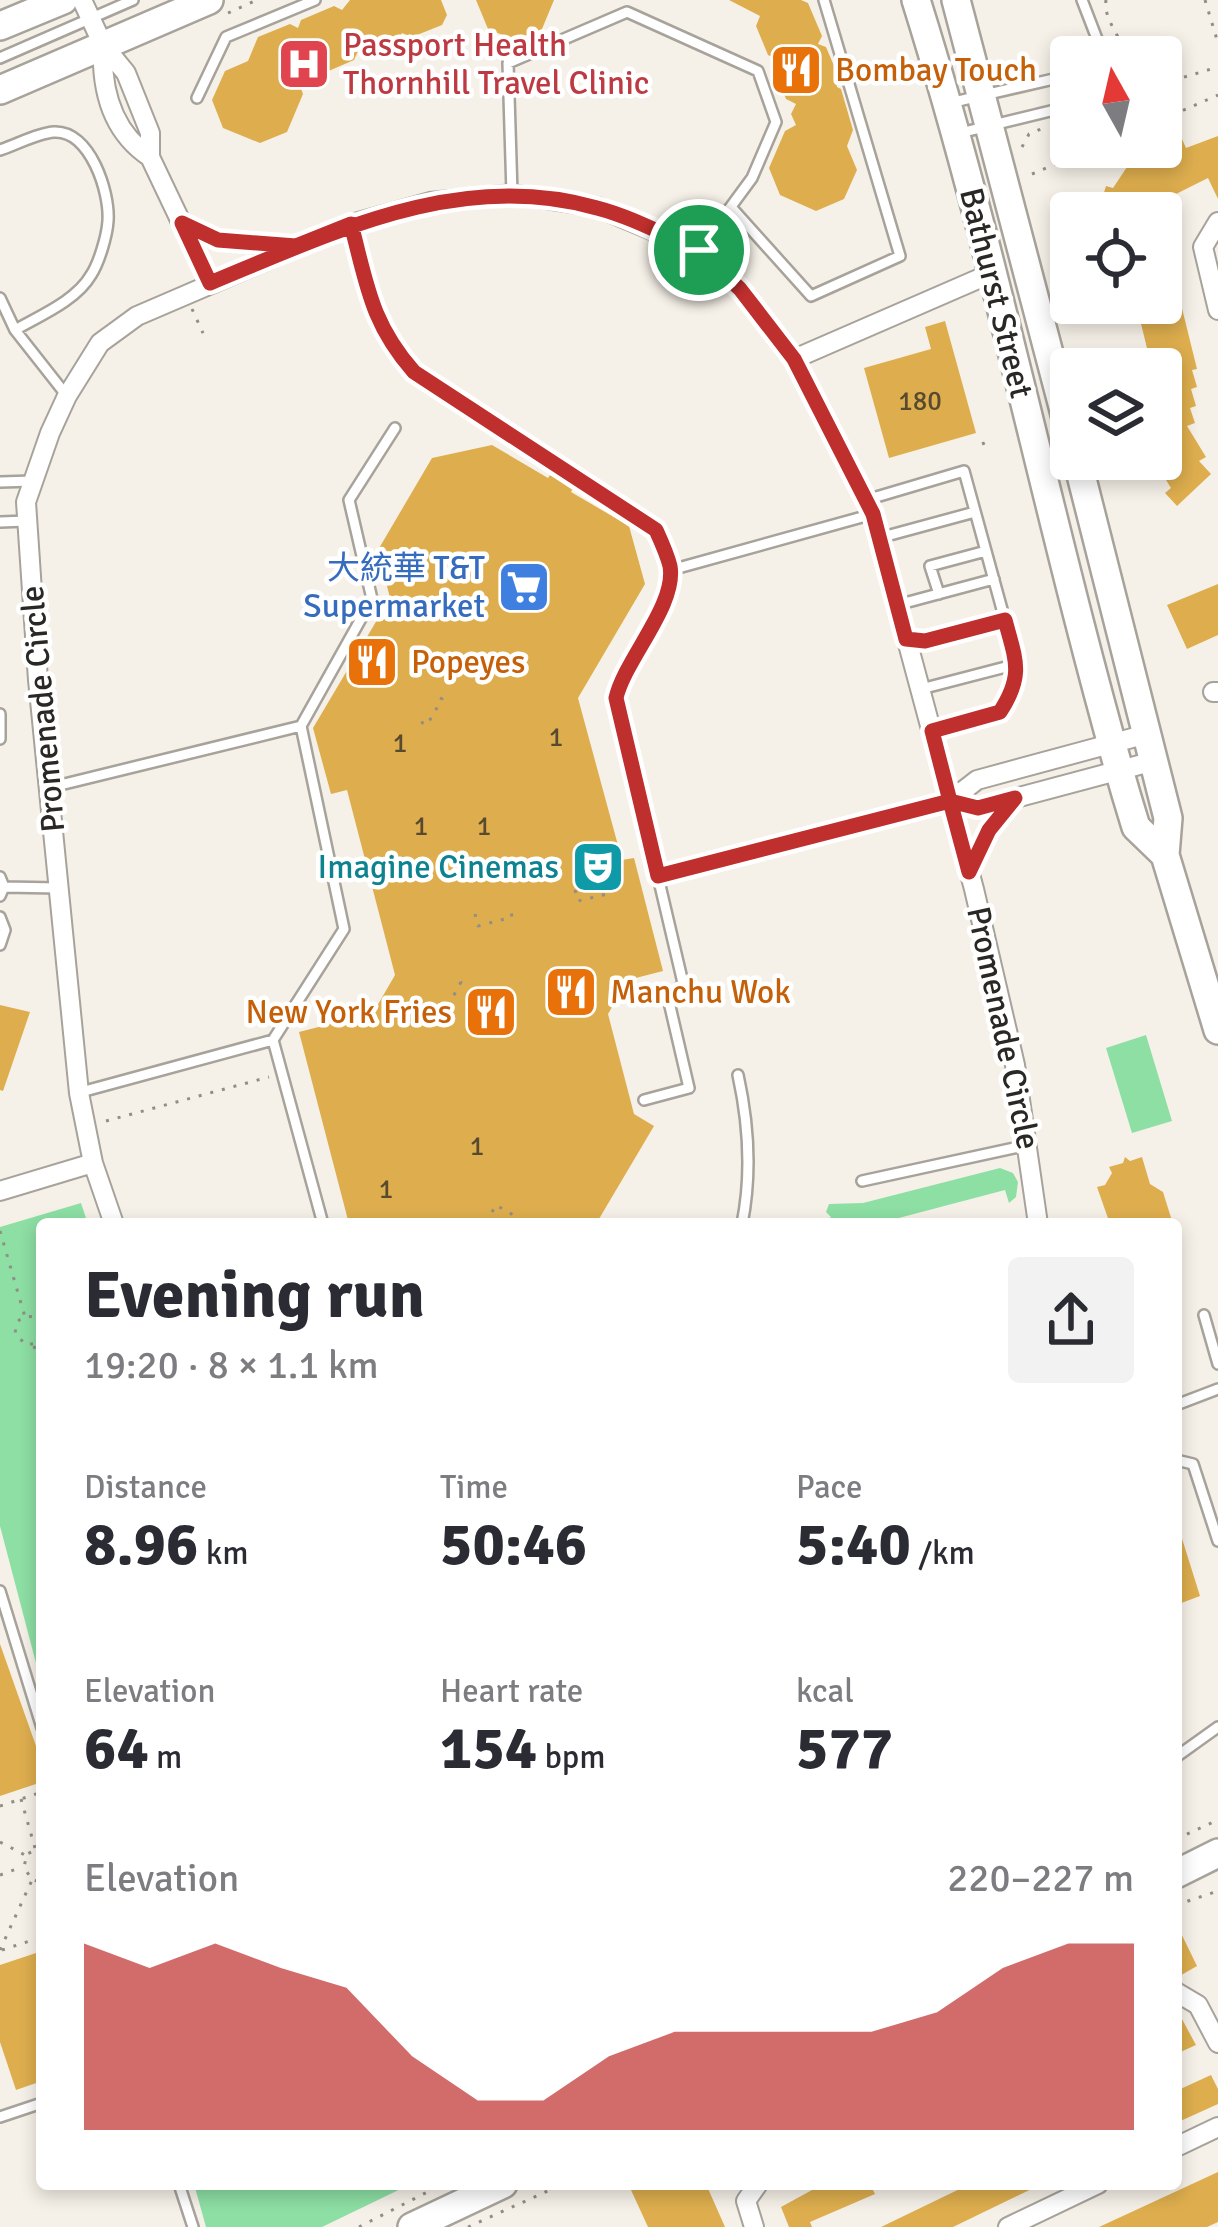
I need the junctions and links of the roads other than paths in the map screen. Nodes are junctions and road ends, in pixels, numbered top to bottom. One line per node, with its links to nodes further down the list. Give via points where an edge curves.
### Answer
1 (63, 0): 10 (main road)
2 (133, 0): 9 (lane)
3 (209, 0): 12 (main road)
4 (315, 0): 17 (lane, via 226,37)
5 (824, 0): 24 (lane, via 900,256 812,296)
6 (916, 0): 18 (main road, Bathurst Street)
7 (956, 0): 16 (main road, Bathurst Street)
8 (1082, 0): 11 (lane)
9 (87, 9): 12 (street); 13 (lane)
10 (0, 26)
11 (1097, 36)
12 (103, 45): 15 (main road); 26 (street, via 102,83 128,142 150,157)
13 (0, 58)
14 (1050, 80): 16 (lane)
15 (0, 90)
16 (982, 97): 18 (lane); 20 (main road, Bathurst Street)
17 (197, 98)
18 (949, 104): 21 (main road, Bathurst Street)
19 (1050, 111): 20 (lane)
20 (990, 126): 21 (lane); 35 (main road, Bathurst Street)
21 (955, 134): 30 (main road, Bathurst Street)
22 (0, 150): 34 (lane, via 54,132 74,136 105,191 108,222 91,276)
23 (512, 194): 24 (lane, via 508,63 627,12 758,70 776,122); 27 (street, Promenade Circle, via 430,202); 29 (street, Promenade Circle, via 597,207)
24 (730, 207): 29 (lane)
25 (1218, 222): 33 (street, via 1203,247)
26 (182, 223): 28 (street, via 218,240); 31 (street)
27 (351, 224): 28 (street, Promenade Circle); 48 (lane, via 375,314 414,372 656,530)
28 (296, 246): 31 (street, Promenade Circle)
29 (699, 250): 36 (street, Promenade Circle)
30 (992, 273): 36 (street); 61 (main road, Bathurst Street)
31 (210, 283): 37 (street, Promenade Circle, via 117,328)
32 (0, 298): 34 (lane)
33 (1218, 310)
34 (14, 330): 37 (lane)
35 (1050, 356)
36 (794, 359): 42 (street, Promenade Circle)
37 (67, 396): 40 (street, Promenade Circle)
38 (395, 428): 57 (lane, via 349,500 372,599)
39 (1082, 480): 60 (main road, Bathurst Street)
40 (33, 481): 41 (lane); 44 (street, Promenade Circle)
41 (0, 482)
42 (869, 507): 43 (lane, via 964,471); 46 (street, Promenade Circle); 48 (lane)
43 (975, 512): 46 (lane); 47 (lane)
44 (27, 521): 45 (lane); 62 (street, Promenade Circle)
45 (0, 522)
46 (879, 538): 51 (street, Promenade Circle)
47 (986, 551): 49 (lane); 50 (lane, via 930,566)
48 (671, 570): 75 (lane, via 616,698 682,983 669,1002 689,1088)
49 (994, 579): 50 (lane); 52 (lane)
50 (938, 594): 51 (lane)
51 (897, 605): 53 (street, Promenade Circle)
52 (1005, 620): 53 (lane); 54 (lane)
53 (906, 639): 55 (street, Promenade Circle)
54 (1017, 664): 55 (lane); 58 (lane, via 1016,687 1000,712)
55 (920, 689): 58 (street, Promenade Circle)
56 (0, 714): 59 (lane)
57 (301, 726): 62 (lane); 72 (lane, via 344,928)
58 (932, 731): 64 (street, Promenade Circle)
59 (0, 740)
60 (1150, 747): 61 (street); 61 (street); 65 (main road, Bathurst Street, via 1168,818)
61 (1115, 757): 63 (street); 64 (street, via 977,780); 65 (main road, Bathurst Street, via 1136,826)
62 (52, 787): 68 (street, Promenade Circle)
63 (1015, 798): 64 (street, via 978,808); 66 (street)
64 (950, 801): 66 (street, Promenade Circle)
65 (1165, 855): 71 (main road, Bathurst Street)
66 (969, 872): 76 (street, Promenade Circle)
67 (1, 887): 68 (lane)
68 (58, 888): 74 (street, Promenade Circle)
69 (0, 916): 70 (lane)
70 (0, 945)
71 (1218, 1030)
72 (273, 1040): 74 (lane); 81 (lane)
73 (738, 1076): 82 (lane, via 748,1147)
74 (79, 1093): 77 (street, Promenade Circle)
75 (644, 1100)
76 (1028, 1145): 78 (lane); 83 (street, Promenade Circle)
77 (93, 1162): 79 (street); 80 (street, Promenade Circle)
78 (862, 1181)
79 (0, 1191)
80 (112, 1218)
81 (321, 1218)
82 (742, 1218)
83 (1037, 1218)
84 (1204, 1315): 85 (lane)
85 (1218, 1364)
86 (1218, 1389): 87 (lane)
87 (1182, 1403)
88 (1182, 1461): 89 (lane, via 1193,1464)
89 (1218, 1541)
90 (0, 1592): 91 (lane)
91 (36, 1709)
92 (1218, 1727): 93 (lane)
93 (1182, 1753)
94 (1218, 1853): 95 (main road)
95 (1182, 1871)
96 (1182, 1996): 97 (street, via 1198,2005)
97 (1218, 2043)
98 (36, 2105): 99 (lane)
99 (0, 2117)
100 (1218, 2127): 101 (street)
101 (1182, 2144)
102 (181, 2190): 106 (lane)
103 (490, 2190): 107 (main road)
104 (754, 2190): 108 (street, via 746,2201)
105 (1085, 2190): 109 (street)
106 (193, 2227)
107 (412, 2227)
108 (754, 2227)
109 (1008, 2227)

